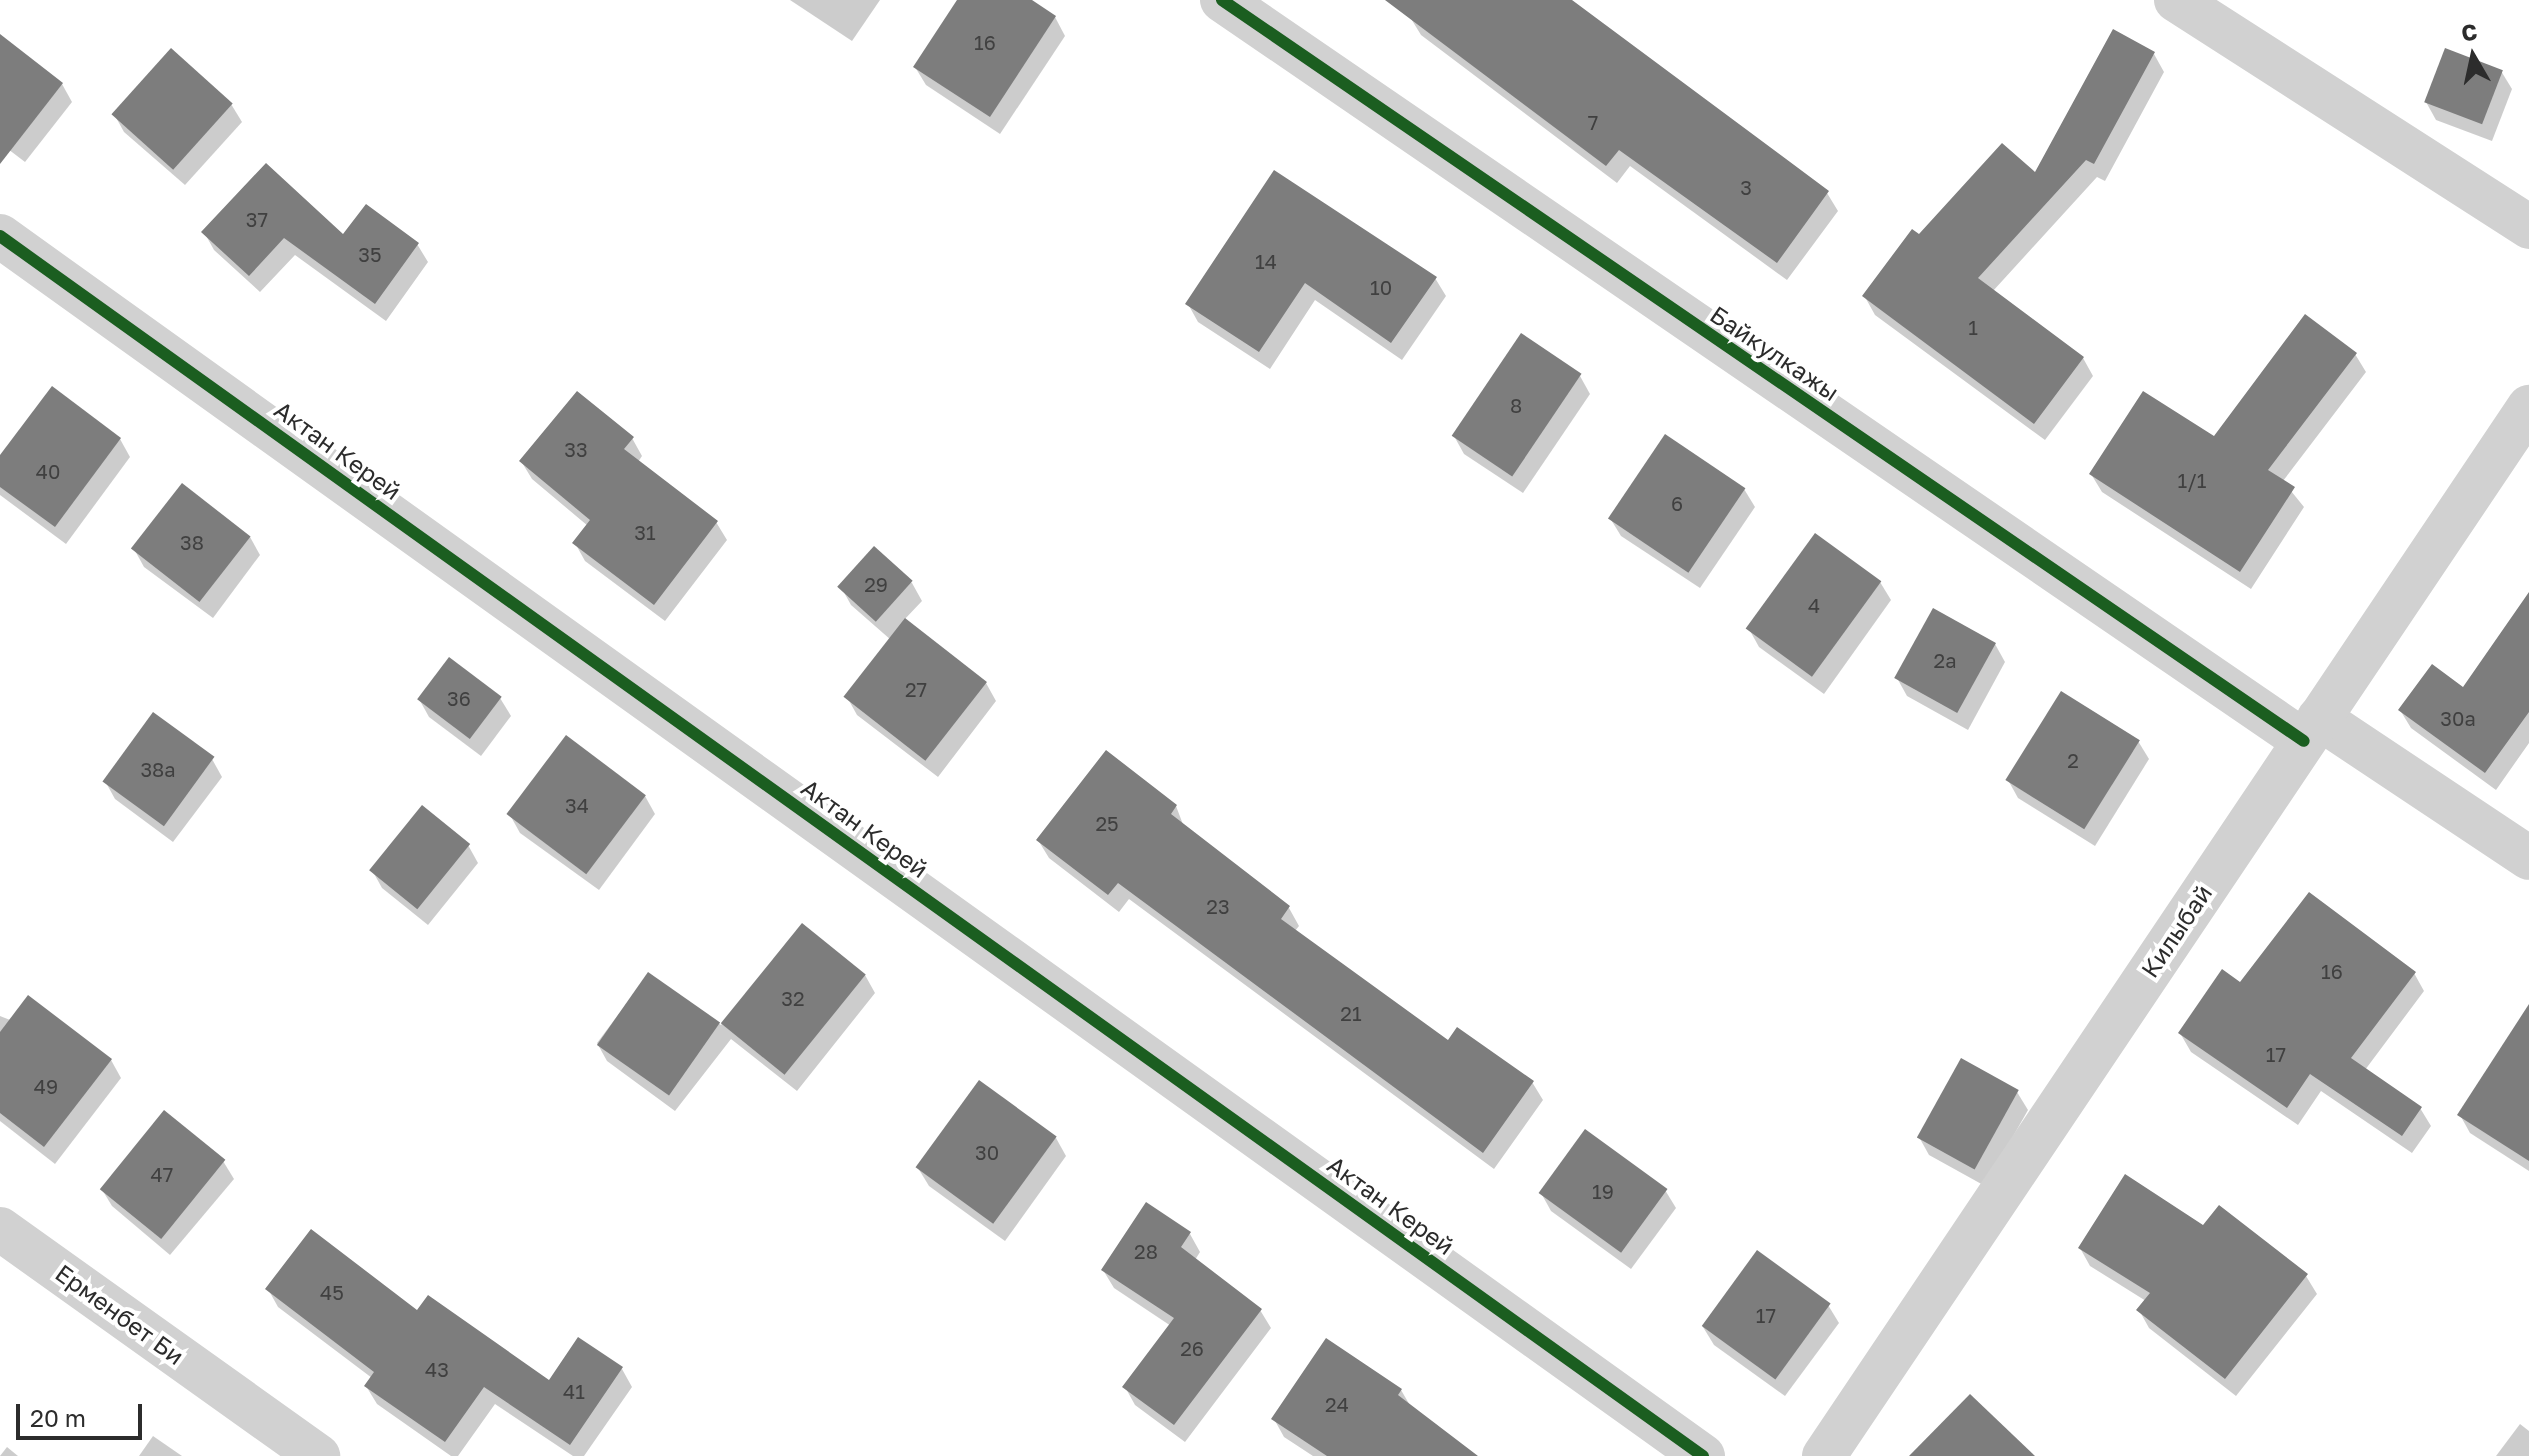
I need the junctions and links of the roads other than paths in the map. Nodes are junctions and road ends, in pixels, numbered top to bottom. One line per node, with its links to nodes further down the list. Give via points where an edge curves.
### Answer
1 (1222, 0): 6 (street, Байкулкажы)
2 (2176, 0): 3 (street)
3 (2529, 227)
4 (0, 236): 10 (street, Актан Керей)
5 (2529, 407): 6 (street, Килыбай)
6 (2312, 730): 7 (street, Байкулкажы); 11 (street, Килыбай)
7 (2529, 858)
8 (0, 1229): 9 (street, Ерменбет Би)
9 (318, 1456)
10 (1703, 1456)
11 (1824, 1456)

